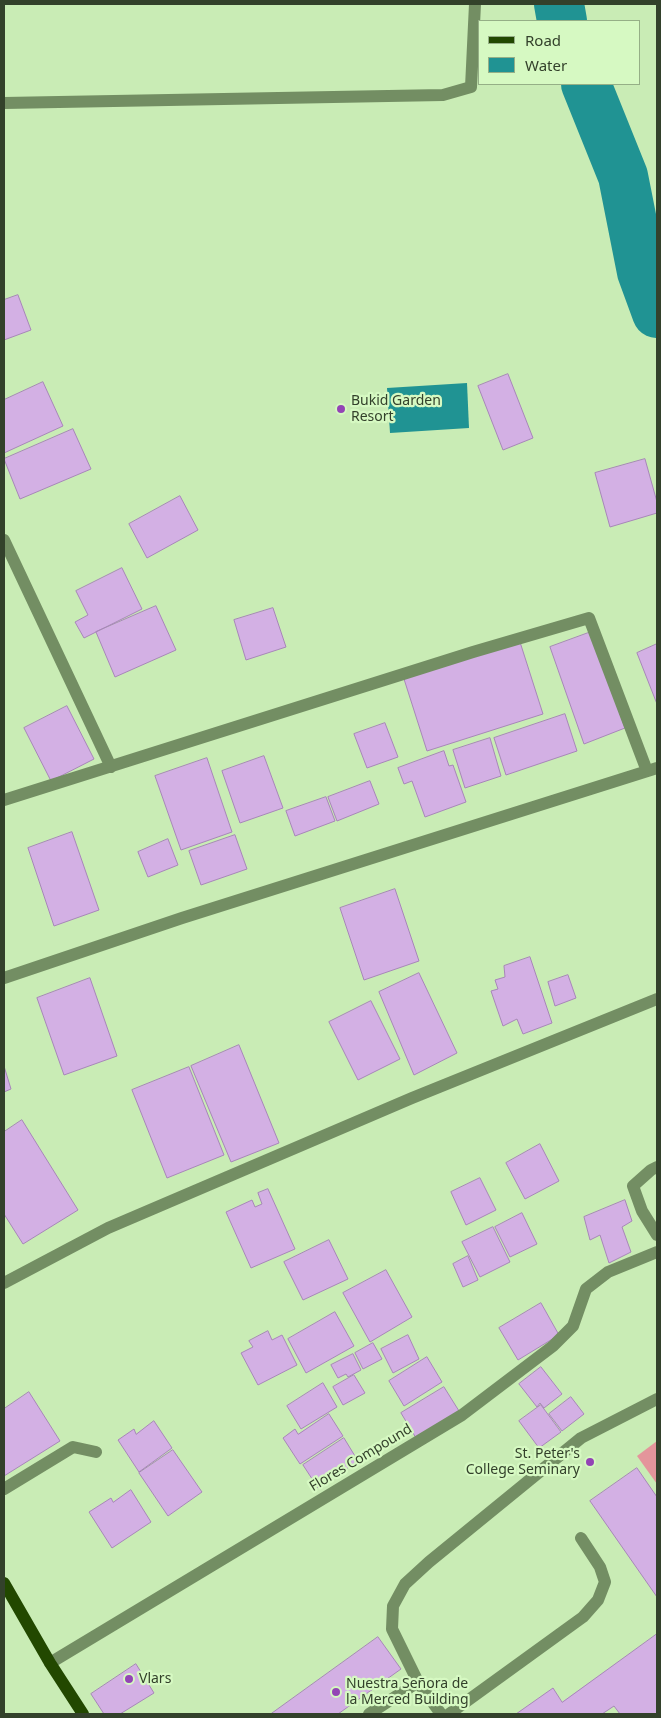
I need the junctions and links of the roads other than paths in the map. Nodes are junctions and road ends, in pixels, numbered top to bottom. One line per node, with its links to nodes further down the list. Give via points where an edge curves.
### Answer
1 (475, 4): 2 (street, via 471,88 443,94)
2 (4, 103)
3 (4, 540): 4 (street)
4 (111, 767): 5 (street, via 589,618); 6 (street)
5 (652, 770): 7 (street, via 182,918)
6 (4, 800)
7 (4, 978)
8 (657, 999): 12 (street, via 412,1098 117,1224)
9 (657, 1167): 10 (street, via 633,1186 642,1211)
10 (657, 1235)
11 (657, 1252): 18 (street, Flores Compound, via 608,1272 586,1289 573,1326 553,1346 462,1415)
12 (4, 1283)
13 (657, 1399): 19 (street, via 581,1438 405,1584 393,1606 392,1629)
14 (96, 1452): 15 (street, via 73,1448)
15 (4, 1489)
16 (581, 1538): 23 (street, via 600,1567 605,1582 598,1600 583,1617)
17 (4, 1583): 18 (main road)
18 (50, 1663): 20 (main road)
19 (418, 1682): 21 (street); 22 (street)
20 (83, 1714)
21 (369, 1714)
22 (440, 1714)
23 (449, 1714)

